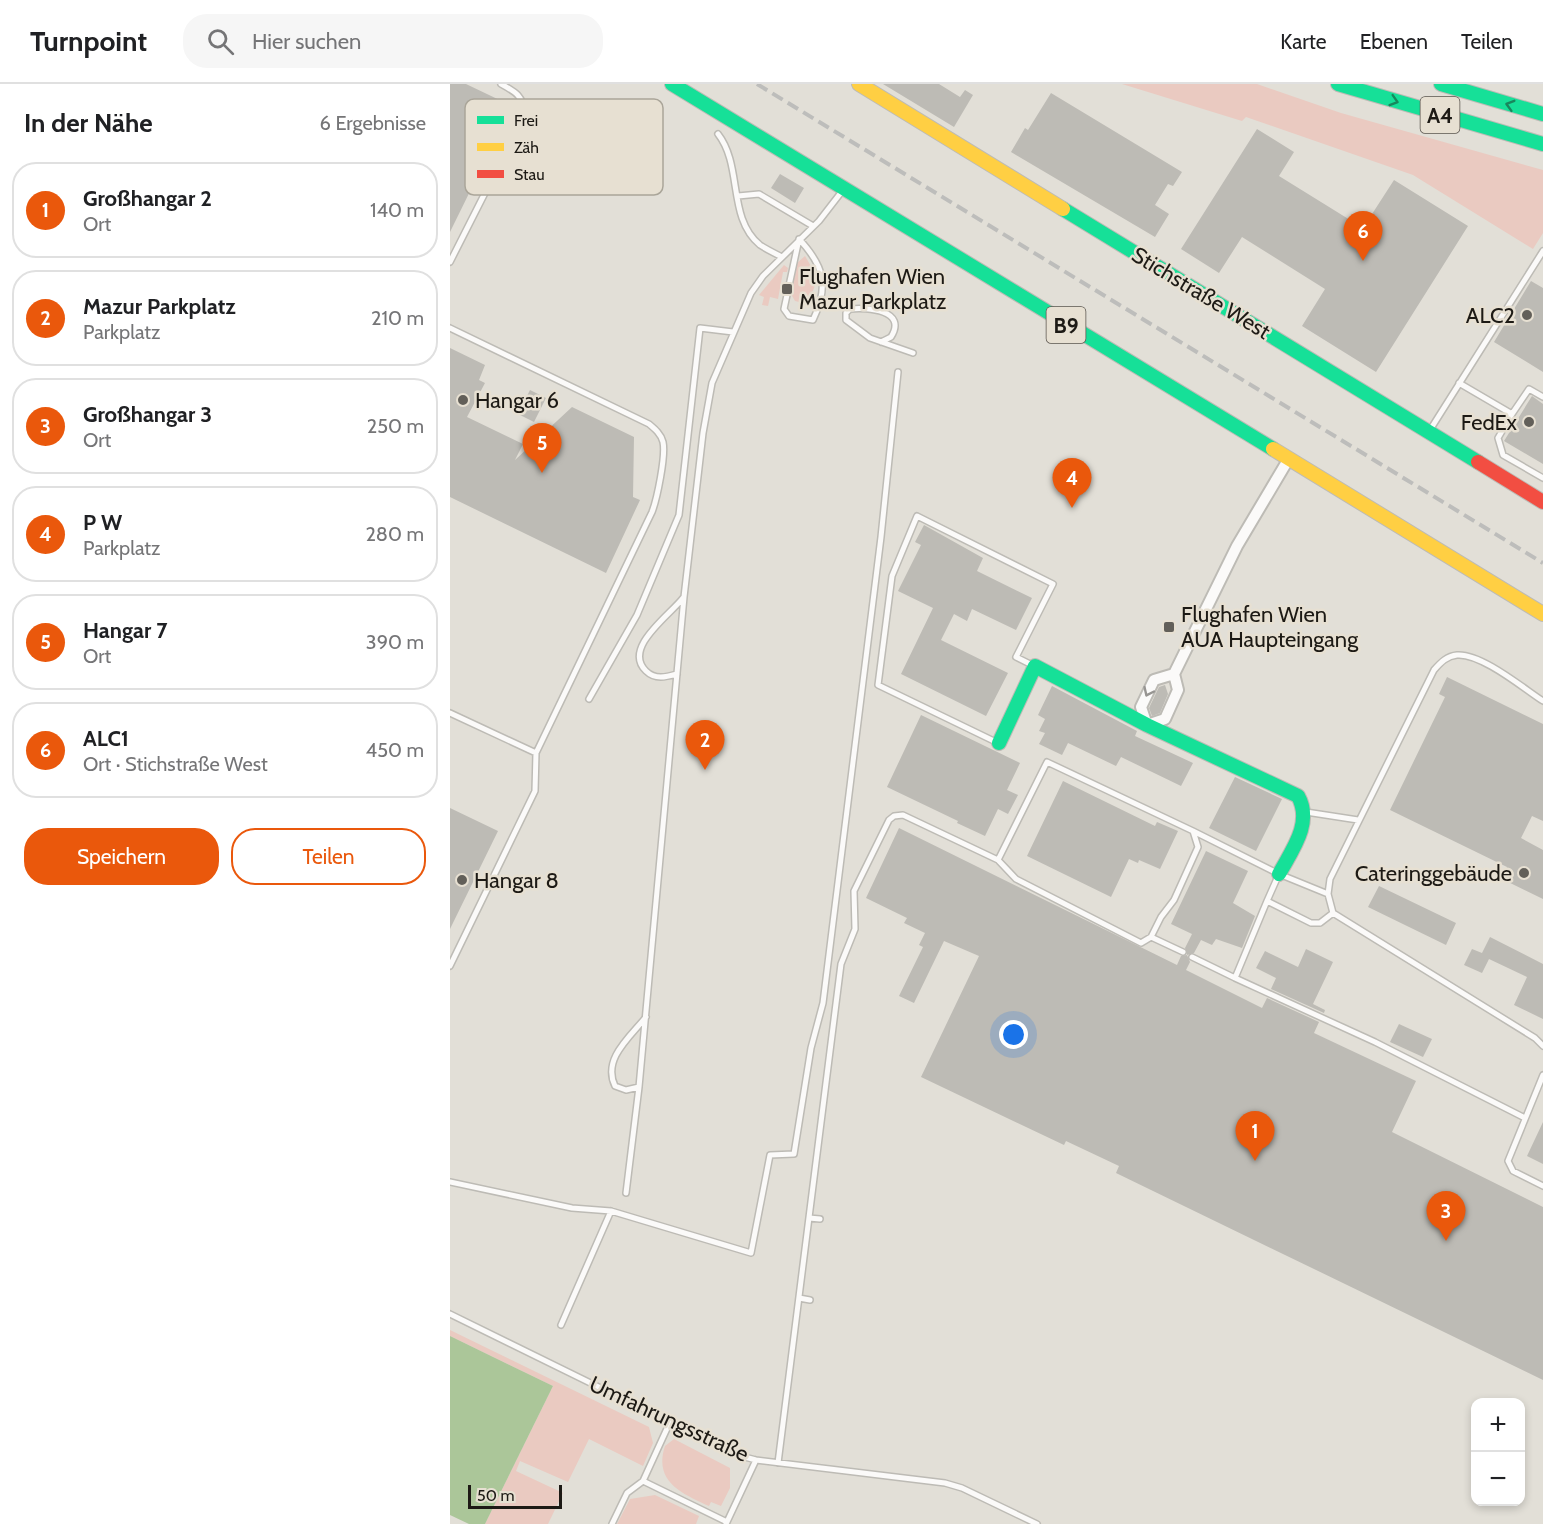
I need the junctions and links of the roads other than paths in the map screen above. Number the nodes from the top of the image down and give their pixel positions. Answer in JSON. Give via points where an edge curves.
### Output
{"nodes":[{"id":1,"x":501,"y":84,"type":"edge"},
{"id":2,"x":672,"y":84,"type":"edge"},
{"id":3,"x":859,"y":84,"type":"edge"},
{"id":4,"x":1338,"y":84,"type":"edge"},
{"id":5,"x":1440,"y":84,"type":"edge"},
{"id":6,"x":522,"y":99,"type":"edge"},
{"id":7,"x":1540,"y":112,"type":"edge"},
{"id":8,"x":718,"y":134,"type":"dead end"},
{"id":9,"x":1543,"y":144,"type":"edge"},
{"id":10,"x":844,"y":189,"type":"junction"},
{"id":11,"x":484,"y":195,"type":"edge"},
{"id":12,"x":738,"y":196,"type":"junction"},
{"id":13,"x":813,"y":226,"type":"junction"},
{"id":14,"x":799,"y":239,"type":"junction"},
{"id":15,"x":1543,"y":251,"type":"edge"},
{"id":16,"x":780,"y":256,"type":"junction"},
{"id":17,"x":450,"y":262,"type":"edge"},
{"id":18,"x":450,"y":328,"type":"edge"},
{"id":19,"x":733,"y":332,"type":"junction"},
{"id":20,"x":881,"y":342,"type":"junction"},
{"id":21,"x":913,"y":353,"type":"dead end"},
{"id":22,"x":898,"y":372,"type":"dead end"},
{"id":23,"x":1460,"y":383,"type":"junction"},
{"id":24,"x":1543,"y":397,"type":"edge"},
{"id":25,"x":1512,"y":414,"type":"junction"},
{"id":26,"x":1428,"y":432,"type":"junction"},
{"id":27,"x":1288,"y":460,"type":"junction"},
{"id":28,"x":1543,"y":478,"type":"edge"},
{"id":29,"x":1543,"y":502,"type":"edge"},
{"id":30,"x":684,"y":597,"type":"junction"},
{"id":31,"x":1543,"y":614,"type":"edge"},
{"id":32,"x":1035,"y":666,"type":"junction"},
{"id":33,"x":677,"y":674,"type":"junction"},
{"id":34,"x":1174,"y":674,"type":"junction"},
{"id":35,"x":589,"y":699,"type":"dead end"},
{"id":36,"x":1543,"y":701,"type":"edge"},
{"id":37,"x":450,"y":713,"type":"edge"},
{"id":38,"x":1147,"y":725,"type":"junction"},
{"id":39,"x":999,"y":743,"type":"joint"},
{"id":40,"x":536,"y":753,"type":"junction"},
{"id":41,"x":1306,"y":812,"type":"junction"},
{"id":42,"x":1358,"y":820,"type":"junction"},
{"id":43,"x":1193,"y":831,"type":"junction"},
{"id":44,"x":998,"y":860,"type":"junction"},
{"id":45,"x":1279,"y":874,"type":"junction"},
{"id":46,"x":1328,"y":894,"type":"junction"},
{"id":47,"x":1267,"y":901,"type":"junction"},
{"id":48,"x":1334,"y":913,"type":"junction"},
{"id":49,"x":1151,"y":937,"type":"junction"},
{"id":50,"x":1183,"y":952,"type":"dead end"},
{"id":51,"x":1192,"y":957,"type":"dead end"},
{"id":52,"x":450,"y":966,"type":"edge"},
{"id":53,"x":1235,"y":978,"type":"junction"},
{"id":54,"x":646,"y":1017,"type":"junction"},
{"id":55,"x":1543,"y":1046,"type":"edge"},
{"id":56,"x":1543,"y":1074,"type":"edge"},
{"id":57,"x":639,"y":1087,"type":"junction"},
{"id":58,"x":1523,"y":1117,"type":"junction"},
{"id":59,"x":450,"y":1182,"type":"edge"},
{"id":60,"x":1543,"y":1186,"type":"edge"},
{"id":61,"x":626,"y":1193,"type":"dead end"},
{"id":62,"x":611,"y":1211,"type":"junction"},
{"id":63,"x":809,"y":1218,"type":"junction"},
{"id":64,"x":820,"y":1219,"type":"dead end"},
{"id":65,"x":799,"y":1298,"type":"junction"},
{"id":66,"x":810,"y":1300,"type":"dead end"},
{"id":67,"x":450,"y":1314,"type":"edge"},
{"id":68,"x":561,"y":1325,"type":"dead end"},
{"id":69,"x":670,"y":1422,"type":"junction"},
{"id":70,"x":756,"y":1460,"type":"junction"},
{"id":71,"x":778,"y":1463,"type":"junction"},
{"id":72,"x":643,"y":1481,"type":"junction"},
{"id":73,"x":727,"y":1523,"type":"edge"},
{"id":74,"x":612,"y":1524,"type":"edge"},
{"id":75,"x":1037,"y":1524,"type":"edge"}],
"edges":[{"from":1,"to":6,"type":"lane"},
{"from":2,"to":10,"type":"main road","number":"B9"},
{"from":3,"to":26,"type":"main road","name":"Stichstraße West"},
{"from":4,"to":9,"type":"main road","number":"A4","one_way":true},
{"from":7,"to":5,"type":"main road","number":"A4","one_way":true},
{"from":8,"to":12,"type":"lane","via":[[726,145]]},
{"from":10,"to":13,"type":"lane"},
{"from":10,"to":27,"type":"main road","number":"B9"},
{"from":11,"to":17,"type":"lane"},
{"from":12,"to":13,"type":"lane","via":[[759,194]]},
{"from":12,"to":16,"type":"lane","via":[[748,231],[760,245]]},
{"from":13,"to":14,"type":"lane"},
{"from":14,"to":14,"type":"lane","via":[[784,309],[789,316],[813,320],[825,277],[816,258]]},
{"from":14,"to":16,"type":"lane"},
{"from":15,"to":23,"type":"lane"},
{"from":16,"to":19,"type":"lane","via":[[751,293]]},
{"from":18,"to":40,"type":"lane","via":[[649,424],[663,444],[652,512]]},
{"from":19,"to":30,"type":"lane","via":[[712,383]]},
{"from":19,"to":35,"type":"lane","via":[[700,328],[678,515],[637,615]]},
{"from":20,"to":20,"type":"lane","via":[[891,337],[895,325],[884,311],[867,308],[846,313],[846,320]]},
{"from":20,"to":21,"type":"lane"},
{"from":22,"to":62,"type":"lane","via":[[824,992],[794,1154],[770,1155],[751,1253]]},
{"from":23,"to":25,"type":"lane"},
{"from":23,"to":26,"type":"lane"},
{"from":24,"to":25,"type":"lane","via":[[1529,389]]},
{"from":25,"to":28,"type":"lane","via":[[1498,438],[1503,454]]},
{"from":26,"to":29,"type":"main road","name":"Stichstraße West"},
{"from":27,"to":31,"type":"main road","number":"B9"},
{"from":27,"to":34,"type":"street","via":[[1237,546]]},
{"from":30,"to":33,"type":"lane"},
{"from":30,"to":33,"type":"lane","via":[[644,638],[640,651],[640,665],[648,674],[660,678]]},
{"from":32,"to":38,"type":"main road"},
{"from":32,"to":39,"type":"main road"},
{"from":32,"to":39,"type":"lane","via":[[1016,657],[1053,584],[917,516],[892,576],[878,685]]},
{"from":33,"to":54,"type":"lane"},
{"from":34,"to":38,"type":"street","via":[[1178,690],[1165,719]]},
{"from":34,"to":38,"type":"street","one_way":true,"via":[[1154,680],[1141,707]]},
{"from":36,"to":42,"type":"lane","via":[[1476,657],[1445,658],[1434,670]]},
{"from":37,"to":40,"type":"lane"},
{"from":38,"to":41,"type":"main road","via":[[1298,796]]},
{"from":40,"to":52,"type":"lane","via":[[535,791]]},
{"from":41,"to":42,"type":"lane"},
{"from":41,"to":45,"type":"main road"},
{"from":42,"to":46,"type":"lane","via":[[1330,879]]},
{"from":43,"to":44,"type":"lane","via":[[1047,762]]},
{"from":43,"to":45,"type":"lane"},
{"from":43,"to":49,"type":"lane","via":[[1198,847],[1174,900]]},
{"from":44,"to":49,"type":"lane","via":[[1016,879],[1141,943]]},
{"from":44,"to":63,"type":"lane","via":[[903,815],[889,820],[854,891],[855,929],[837,987]]},
{"from":45,"to":46,"type":"lane"},
{"from":45,"to":47,"type":"lane"},
{"from":46,"to":48,"type":"lane"},
{"from":47,"to":48,"type":"lane","via":[[1311,923],[1320,923]]},
{"from":47,"to":53,"type":"lane"},
{"from":48,"to":55,"type":"lane"},
{"from":49,"to":50,"type":"lane"},
{"from":51,"to":53,"type":"lane"},
{"from":53,"to":58,"type":"lane","via":[[1375,1042]]},
{"from":54,"to":57,"type":"lane"},
{"from":54,"to":57,"type":"lane","via":[[619,1050],[611,1071],[615,1086],[626,1090]]},
{"from":56,"to":58,"type":"lane"},
{"from":57,"to":61,"type":"lane"},
{"from":58,"to":60,"type":"lane","via":[[1508,1161],[1513,1171]]},
{"from":59,"to":62,"type":"lane","via":[[572,1208]]},
{"from":62,"to":68,"type":"lane"},
{"from":63,"to":64,"type":"lane"},
{"from":63,"to":65,"type":"lane"},
{"from":65,"to":66,"type":"lane"},
{"from":65,"to":71,"type":"lane"},
{"from":67,"to":69,"type":"lane","name":"Umfahrungsstraße"},
{"from":69,"to":70,"type":"lane","name":"Umfahrungsstraße","via":[[737,1455]]},
{"from":69,"to":72,"type":"lane"},
{"from":70,"to":71,"type":"lane","name":"Umfahrungsstraße"},
{"from":70,"to":73,"type":"lane"},
{"from":71,"to":75,"type":"lane","name":"Umfahrungsstraße","via":[[962,1488]]},
{"from":72,"to":73,"type":"lane"},
{"from":72,"to":74,"type":"lane","via":[[627,1493]]}]}
